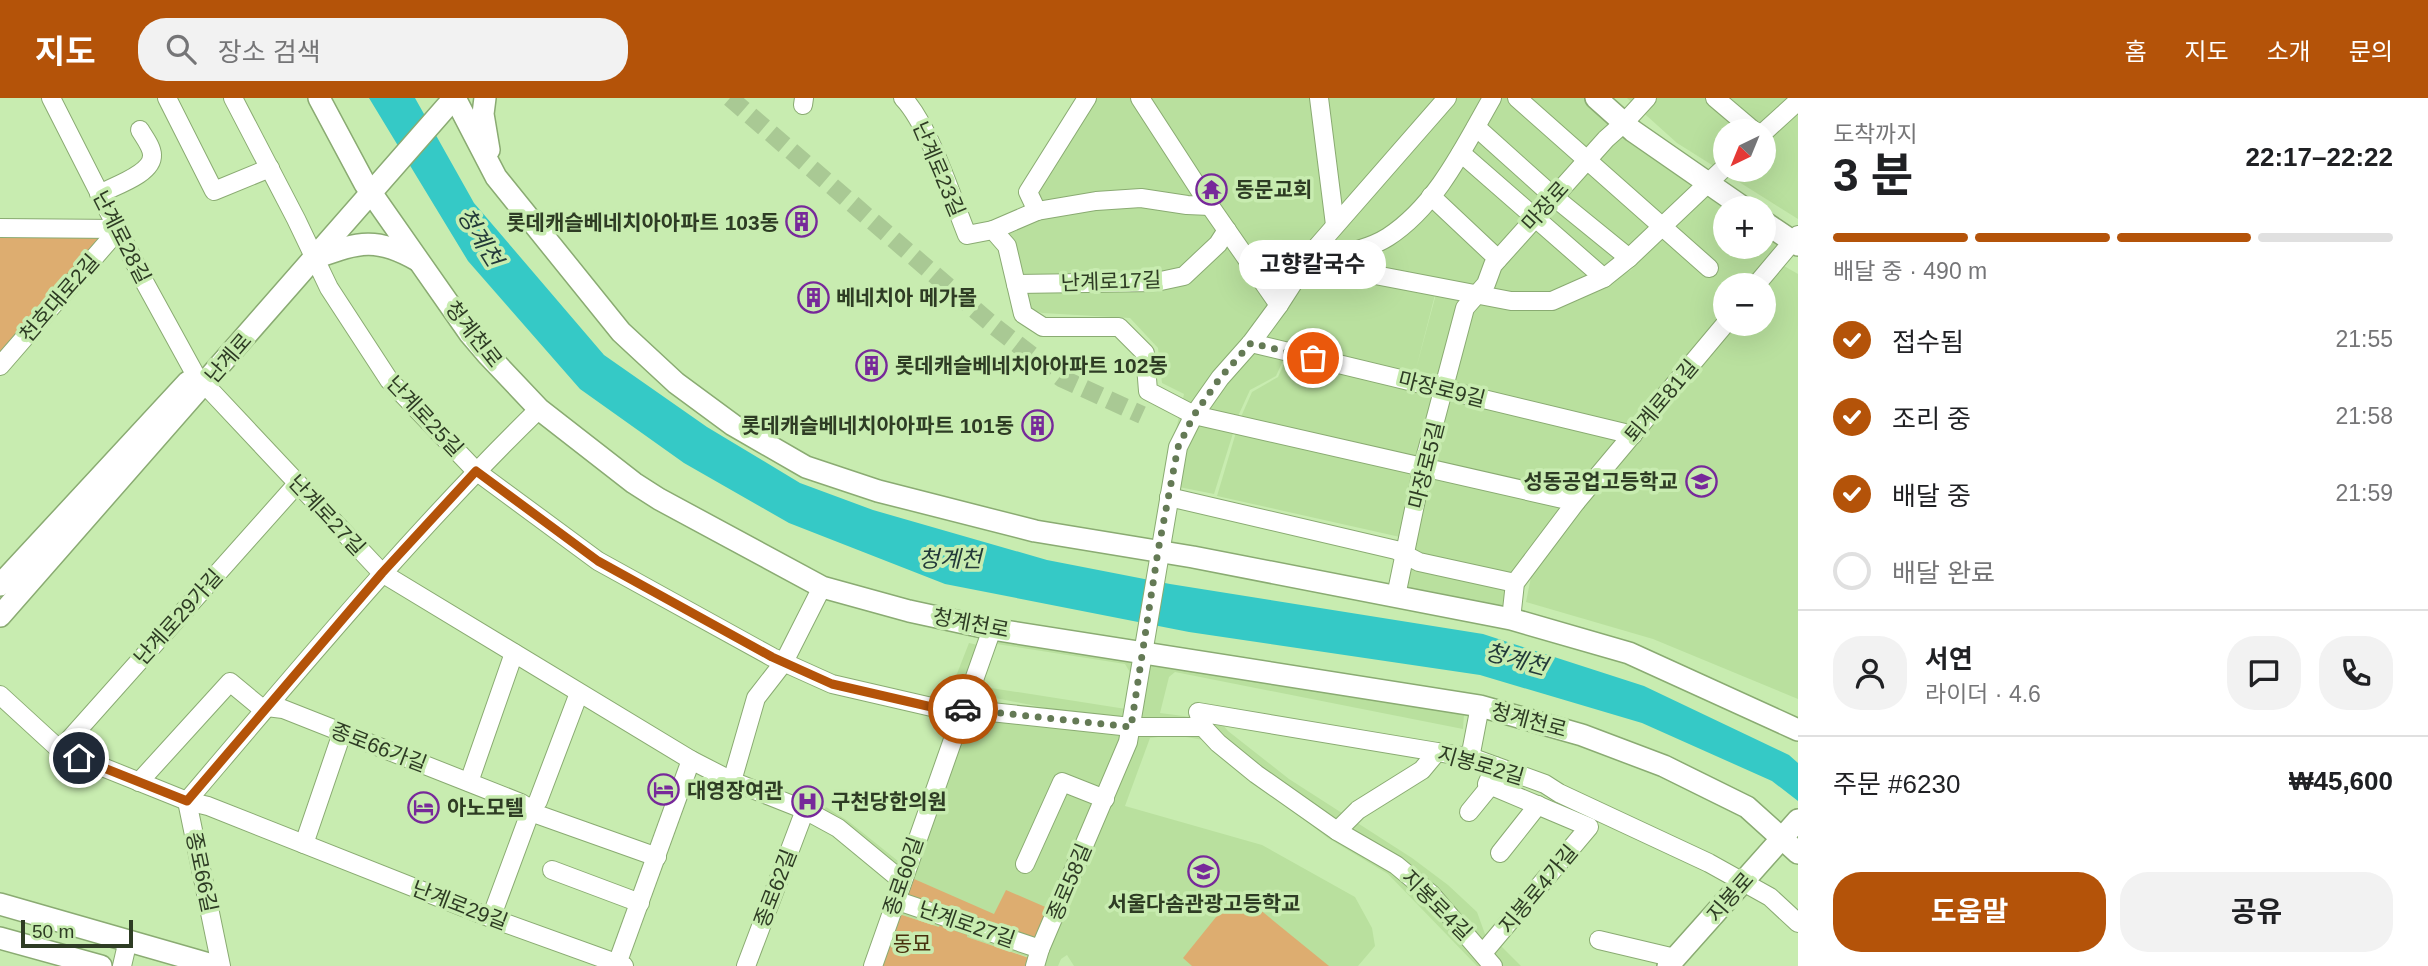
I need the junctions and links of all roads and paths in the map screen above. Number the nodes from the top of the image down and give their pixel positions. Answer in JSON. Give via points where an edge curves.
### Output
{"nodes":[{"id":1,"x":51,"y":98,"type":"edge"},
{"id":2,"x":167,"y":98,"type":"edge"},
{"id":3,"x":233,"y":98,"type":"edge"},
{"id":4,"x":319,"y":98,"type":"edge"},
{"id":5,"x":485,"y":98,"type":"edge"},
{"id":6,"x":903,"y":98,"type":"edge"},
{"id":7,"x":1087,"y":98,"type":"edge"},
{"id":8,"x":1140,"y":98,"type":"edge"},
{"id":9,"x":1319,"y":98,"type":"edge"},
{"id":10,"x":1447,"y":98,"type":"edge"},
{"id":11,"x":1492,"y":98,"type":"edge"},
{"id":12,"x":1517,"y":98,"type":"edge"},
{"id":13,"x":1596,"y":98,"type":"edge"},
{"id":14,"x":1647,"y":98,"type":"edge"},
{"id":15,"x":1715,"y":98,"type":"edge"},
{"id":16,"x":449,"y":100,"type":"edge"},
{"id":17,"x":1796,"y":101,"type":"edge"},
{"id":18,"x":1740,"y":119,"type":"edge"},
{"id":19,"x":1776,"y":120,"type":"edge"},
{"id":20,"x":1624,"y":123,"type":"junction"},
{"id":21,"x":1476,"y":127,"type":"junction"},
{"id":22,"x":140,"y":130,"type":"dead end"},
{"id":23,"x":1461,"y":153,"type":"junction"},
{"id":24,"x":1586,"y":160,"type":"junction"},
{"id":25,"x":270,"y":168,"type":"junction"},
{"id":26,"x":492,"y":170,"type":"junction"},
{"id":27,"x":1713,"y":177,"type":"edge"},
{"id":28,"x":1706,"y":183,"type":"junction"},
{"id":29,"x":373,"y":185,"type":"junction"},
{"id":30,"x":100,"y":194,"type":"junction"},
{"id":31,"x":1431,"y":196,"type":"junction"},
{"id":32,"x":1726,"y":196,"type":"edge"},
{"id":33,"x":1554,"y":197,"type":"junction"},
{"id":34,"x":1210,"y":205,"type":"junction"},
{"id":35,"x":1037,"y":211,"type":"junction"},
{"id":36,"x":1535,"y":218,"type":"junction"},
{"id":37,"x":1335,"y":225,"type":"junction"},
{"id":38,"x":1661,"y":227,"type":"junction"},
{"id":39,"x":0,"y":228,"type":"edge"},
{"id":40,"x":118,"y":229,"type":"junction"},
{"id":41,"x":1776,"y":229,"type":"edge"},
{"id":42,"x":993,"y":230,"type":"junction"},
{"id":43,"x":1227,"y":230,"type":"junction"},
{"id":44,"x":1796,"y":240,"type":"edge"},
{"id":45,"x":313,"y":252,"type":"junction"},
{"id":46,"x":1629,"y":258,"type":"junction"},
{"id":47,"x":1498,"y":259,"type":"junction"},
{"id":48,"x":420,"y":262,"type":"junction"},
{"id":49,"x":1307,"y":262,"type":"junction"},
{"id":50,"x":1709,"y":268,"type":"dead end"},
{"id":51,"x":1767,"y":273,"type":"edge"},
{"id":52,"x":1604,"y":278,"type":"junction"},
{"id":53,"x":1016,"y":284,"type":"junction"},
{"id":54,"x":1475,"y":295,"type":"junction"},
{"id":55,"x":1279,"y":305,"type":"junction"},
{"id":56,"x":1715,"y":336,"type":"edge"},
{"id":57,"x":1251,"y":343,"type":"junction"},
{"id":58,"x":0,"y":366,"type":"edge"},
{"id":59,"x":200,"y":380,"type":"junction"},
{"id":60,"x":1445,"y":390,"type":"junction"},
{"id":61,"x":539,"y":409,"type":"junction"},
{"id":62,"x":1194,"y":415,"type":"junction"},
{"id":63,"x":1633,"y":435,"type":"junction"},
{"id":64,"x":1423,"y":466,"type":"junction"},
{"id":65,"x":476,"y":471,"type":"junction"},
{"id":66,"x":297,"y":484,"type":"junction"},
{"id":67,"x":1168,"y":497,"type":"junction"},
{"id":68,"x":1576,"y":502,"type":"junction"},
{"id":69,"x":1405,"y":554,"type":"junction"},
{"id":70,"x":1158,"y":557,"type":"junction"},
{"id":71,"x":382,"y":573,"type":"junction"},
{"id":72,"x":1515,"y":583,"type":"junction"},
{"id":73,"x":0,"y":585,"type":"edge"},
{"id":74,"x":822,"y":587,"type":"junction"},
{"id":75,"x":1395,"y":596,"type":"junction"},
{"id":76,"x":0,"y":616,"type":"edge"},
{"id":77,"x":1511,"y":619,"type":"junction"},
{"id":78,"x":992,"y":629,"type":"junction"},
{"id":79,"x":1145,"y":646,"type":"junction"},
{"id":80,"x":514,"y":653,"type":"junction"},
{"id":81,"x":784,"y":662,"type":"junction"},
{"id":82,"x":579,"y":693,"type":"junction"},
{"id":83,"x":0,"y":695,"type":"edge"},
{"id":84,"x":1480,"y":706,"type":"junction"},
{"id":85,"x":268,"y":707,"type":"junction"},
{"id":86,"x":963,"y":709,"type":"junction"},
{"id":87,"x":1201,"y":719,"type":"junction"},
{"id":88,"x":1131,"y":727,"type":"junction"},
{"id":89,"x":1798,"y":730,"type":"edge"},
{"id":90,"x":342,"y":733,"type":"junction"},
{"id":91,"x":60,"y":750,"type":"junction"},
{"id":92,"x":1437,"y":752,"type":"junction"},
{"id":93,"x":1470,"y":758,"type":"junction"},
{"id":94,"x":691,"y":760,"type":"junction"},
{"id":95,"x":1494,"y":766,"type":"junction"},
{"id":96,"x":732,"y":780,"type":"junction"},
{"id":97,"x":139,"y":782,"type":"junction"},
{"id":98,"x":469,"y":782,"type":"junction"},
{"id":99,"x":1491,"y":785,"type":"junction"},
{"id":100,"x":1105,"y":799,"type":"junction"},
{"id":101,"x":187,"y":801,"type":"junction"},
{"id":102,"x":1538,"y":805,"type":"junction"},
{"id":103,"x":531,"y":810,"type":"junction"},
{"id":104,"x":805,"y":810,"type":"junction"},
{"id":105,"x":1469,"y":812,"type":"dead end"},
{"id":106,"x":1790,"y":829,"type":"edge"},
{"id":107,"x":1337,"y":831,"type":"junction"},
{"id":108,"x":304,"y":844,"type":"junction"},
{"id":109,"x":1500,"y":853,"type":"dead end"},
{"id":110,"x":1798,"y":853,"type":"edge"},
{"id":111,"x":657,"y":857,"type":"junction"},
{"id":112,"x":1025,"y":864,"type":"dead end"},
{"id":113,"x":552,"y":870,"type":"dead end"},
{"id":114,"x":901,"y":880,"type":"junction"},
{"id":115,"x":1743,"y":882,"type":"junction"},
{"id":116,"x":895,"y":900,"type":"junction"},
{"id":117,"x":640,"y":903,"type":"junction"},
{"id":118,"x":0,"y":904,"type":"edge"},
{"id":119,"x":491,"y":918,"type":"junction"},
{"id":120,"x":1798,"y":923,"type":"edge"},
{"id":121,"x":0,"y":938,"type":"edge"},
{"id":122,"x":128,"y":940,"type":"junction"},
{"id":123,"x":1599,"y":940,"type":"dead end"},
{"id":124,"x":1037,"y":958,"type":"edge"},
{"id":125,"x":1488,"y":960,"type":"edge"},
{"id":126,"x":1672,"y":962,"type":"edge"},
{"id":127,"x":621,"y":965,"type":"edge"},
{"id":128,"x":102,"y":966,"type":"edge"},
{"id":129,"x":122,"y":966,"type":"edge"},
{"id":130,"x":218,"y":966,"type":"edge"},
{"id":131,"x":746,"y":966,"type":"edge"},
{"id":132,"x":873,"y":966,"type":"edge"}],
"edges":[{"from":1,"to":30,"type":"street","name":"난계로28길"},
{"from":2,"to":25,"type":"street","via":[[214,191]]},
{"from":3,"to":25,"type":"street","name":"난계로25길"},
{"from":4,"to":29,"type":"main road","name":"청계천로"},
{"from":5,"to":26,"type":"main road","via":[[482,114]]},
{"from":6,"to":42,"type":"street","name":"난계로23길","via":[[929,143],[967,235]]},
{"from":7,"to":35,"type":"street","via":[[1028,192]]},
{"from":8,"to":34,"type":"street"},
{"from":9,"to":37,"type":"street"},
{"from":10,"to":37,"type":"street"},
{"from":11,"to":21,"type":"street"},
{"from":12,"to":24,"type":"street"},
{"from":13,"to":20,"type":"main road"},
{"from":14,"to":20,"type":"street","name":"마장로"},
{"from":15,"to":18,"type":"street"},
{"from":16,"to":26,"type":"main road"},
{"from":16,"to":29,"type":"main road","name":"난계로"},
{"from":17,"to":19,"type":"street"},
{"from":20,"to":24,"type":"street","name":"마장로"},
{"from":20,"to":28,"type":"main road"},
{"from":21,"to":23,"type":"street"},
{"from":21,"to":33,"type":"street"},
{"from":22,"to":30,"type":"street","via":[[153,153],[151,165]]},
{"from":23,"to":31,"type":"street"},
{"from":23,"to":36,"type":"street"},
{"from":24,"to":33,"type":"street","name":"마장로"},
{"from":24,"to":38,"type":"street"},
{"from":25,"to":45,"type":"street","name":"난계로25길"},
{"from":26,"to":70,"type":"main road","via":[[621,332],[676,383],[733,425],[806,467],[878,491]]},
{"from":27,"to":28,"type":"street"},
{"from":28,"to":32,"type":"main road"},
{"from":28,"to":38,"type":"street"},
{"from":29,"to":45,"type":"main road","name":"난계로"},
{"from":29,"to":48,"type":"main road","name":"청계천로"},
{"from":30,"to":40,"type":"street","name":"난계로28길"},
{"from":31,"to":47,"type":"street"},
{"from":31,"to":49,"type":"street","via":[[1388,237]]},
{"from":33,"to":36,"type":"street","name":"마장로"},
{"from":33,"to":46,"type":"street"},
{"from":34,"to":35,"type":"street","via":[[1141,198]]},
{"from":34,"to":43,"type":"street"},
{"from":35,"to":42,"type":"street"},
{"from":36,"to":47,"type":"street","name":"마장로"},
{"from":36,"to":52,"type":"street"},
{"from":37,"to":49,"type":"street"},
{"from":38,"to":46,"type":"street"},
{"from":38,"to":50,"type":"street"},
{"from":39,"to":40,"type":"street"},
{"from":40,"to":58,"type":"street","name":"천호대로2길"},
{"from":40,"to":59,"type":"street","name":"난계로28길"},
{"from":41,"to":44,"type":"main road"},
{"from":42,"to":53,"type":"street","name":"난계로23길","via":[[1007,246]]},
{"from":43,"to":53,"type":"street","name":"난계로17길","via":[[1184,276],[1156,282]]},
{"from":43,"to":55,"type":"street"},
{"from":44,"to":51,"type":"street"},
{"from":45,"to":48,"type":"main road","via":[[376,244]]},
{"from":45,"to":59,"type":"main road","name":"난계로"},
{"from":45,"to":65,"type":"street","name":"난계로25길","via":[[329,288],[389,380]]},
{"from":46,"to":52,"type":"street"},
{"from":47,"to":54,"type":"street","name":"마장로"},
{"from":48,"to":61,"type":"main road","name":"청계천로","via":[[478,344]]},
{"from":49,"to":54,"type":"street"},
{"from":49,"to":55,"type":"street"},
{"from":52,"to":54,"type":"street","via":[[1552,301]]},
{"from":53,"to":62,"type":"street","name":"난계로23길","via":[[1023,314],[1043,327],[1119,327],[1145,353],[1148,391]]},
{"from":54,"to":60,"type":"street","name":"마장로5길","via":[[1465,308]]},
{"from":55,"to":57,"type":"street"},
{"from":56,"to":63,"type":"street","name":"퇴계로81길"},
{"from":57,"to":60,"type":"street","name":"마장로9길"},
{"from":57,"to":62,"type":"street"},
{"from":59,"to":66,"type":"street","name":"난계로27길"},
{"from":59,"to":73,"type":"main road","name":"난계로"},
{"from":59,"to":76,"type":"main road","name":"난계로"},
{"from":60,"to":63,"type":"street","name":"마장로9길"},
{"from":60,"to":64,"type":"street","name":"마장로5길"},
{"from":61,"to":65,"type":"street"},
{"from":61,"to":74,"type":"main road","name":"청계천로","via":[[649,494]]},
{"from":62,"to":64,"type":"street"},
{"from":62,"to":67,"type":"street","via":[[1178,447]]},
{"from":63,"to":68,"type":"street","name":"퇴계로81길"},
{"from":64,"to":68,"type":"street"},
{"from":64,"to":69,"type":"street","name":"마장로5길"},
{"from":65,"to":71,"type":"street"},
{"from":65,"to":81,"type":"street","name":"난계로25길","via":[[598,561]]},
{"from":66,"to":71,"type":"street","name":"난계로27길"},
{"from":66,"to":91,"type":"street","name":"난계로29가길"},
{"from":67,"to":69,"type":"street"},
{"from":67,"to":70,"type":"street"},
{"from":68,"to":72,"type":"street","name":"퇴계로81길"},
{"from":69,"to":72,"type":"street","via":[[1419,562]]},
{"from":69,"to":75,"type":"street","name":"마장로5길"},
{"from":70,"to":75,"type":"main road"},
{"from":70,"to":79,"type":"street","name":"종로58길"},
{"from":71,"to":80,"type":"street","name":"난계로27길"},
{"from":71,"to":85,"type":"street"},
{"from":72,"to":77,"type":"street"},
{"from":74,"to":78,"type":"main road","name":"청계천로"},
{"from":74,"to":81,"type":"street"},
{"from":75,"to":77,"type":"main road"},
{"from":77,"to":89,"type":"main road","via":[[1629,653]]},
{"from":78,"to":79,"type":"main road","name":"청계천로"},
{"from":78,"to":86,"type":"street","name":"종로60길"},
{"from":79,"to":84,"type":"main road","name":"청계천로"},
{"from":79,"to":88,"type":"street","name":"종로58길"},
{"from":80,"to":82,"type":"street","name":"난계로27길"},
{"from":80,"to":98,"type":"street"},
{"from":81,"to":86,"type":"street","name":"난계로25길","via":[[832,684],[949,711]]},
{"from":81,"to":96,"type":"street","via":[[756,698]]},
{"from":82,"to":94,"type":"street","name":"난계로27길"},
{"from":82,"to":103,"type":"street"},
{"from":83,"to":91,"type":"street","name":"난계로29길"},
{"from":84,"to":93,"type":"street"},
{"from":84,"to":106,"type":"main road","name":"청계천로","via":[[1582,735],[1664,765]]},
{"from":85,"to":90,"type":"street","name":"종로66가길"},
{"from":85,"to":97,"type":"street","name":"종로66가길","via":[[259,706],[230,682]]},
{"from":85,"to":101,"type":"street"},
{"from":86,"to":88,"type":"street","name":"난계로25길"},
{"from":86,"to":114,"type":"street","name":"종로60길"},
{"from":87,"to":88,"type":"street"},
{"from":87,"to":92,"type":"street","name":"지봉로2길"},
{"from":87,"to":107,"type":"street","name":"지봉로4길","via":[[1218,743]]},
{"from":88,"to":100,"type":"street","name":"종로58길"},
{"from":90,"to":98,"type":"street","name":"종로66가길"},
{"from":90,"to":108,"type":"street"},
{"from":91,"to":97,"type":"street","name":"난계로29길"},
{"from":92,"to":93,"type":"street","name":"지봉로2길"},
{"from":92,"to":107,"type":"street","via":[[1422,770],[1358,810]]},
{"from":93,"to":95,"type":"street","name":"지봉로2길"},
{"from":94,"to":96,"type":"street","name":"난계로27길"},
{"from":94,"to":111,"type":"street","name":"난계로29길"},
{"from":95,"to":99,"type":"street","via":[[1487,784]]},
{"from":95,"to":115,"type":"street","name":"지봉로2길","via":[[1545,784]]},
{"from":96,"to":104,"type":"street","name":"난계로27길"},
{"from":97,"to":101,"type":"street","name":"난계로29길"},
{"from":98,"to":103,"type":"street","name":"종로66가길"},
{"from":99,"to":102,"type":"street","name":"지봉로4가길"},
{"from":99,"to":105,"type":"street"},
{"from":100,"to":112,"type":"street","via":[[1062,782]]},
{"from":100,"to":124,"type":"street","name":"종로58길"},
{"from":101,"to":108,"type":"street","name":"난계로29길"},
{"from":101,"to":130,"type":"street","name":"종로66길"},
{"from":102,"to":109,"type":"street"},
{"from":102,"to":125,"type":"street","name":"지봉로4가길","via":[[1590,827]]},
{"from":103,"to":111,"type":"street","name":"종로66가길"},
{"from":103,"to":119,"type":"street"},
{"from":104,"to":114,"type":"street","name":"난계로27길","via":[[838,828]]},
{"from":104,"to":131,"type":"street","name":"종로62길"},
{"from":106,"to":110,"type":"main road","name":"청계천로"},
{"from":106,"to":115,"type":"main road","name":"지봉로"},
{"from":107,"to":125,"type":"street","name":"지봉로4길","via":[[1396,865],[1431,894]]},
{"from":108,"to":119,"type":"street","name":"난계로29길"},
{"from":111,"to":117,"type":"street","name":"난계로29길"},
{"from":113,"to":117,"type":"street"},
{"from":114,"to":116,"type":"street","name":"종로60길"},
{"from":115,"to":120,"type":"street","name":"지봉로2길"},
{"from":115,"to":126,"type":"main road","name":"지봉로"},
{"from":116,"to":124,"type":"street","name":"난계로27길"},
{"from":116,"to":132,"type":"street","name":"종로60길"},
{"from":117,"to":127,"type":"street","name":"난계로29길"},
{"from":118,"to":122,"type":"main road"},
{"from":119,"to":127,"type":"street","name":"난계로29길"},
{"from":121,"to":128,"type":"main road"},
{"from":122,"to":129,"type":"street"},
{"from":122,"to":130,"type":"main road"},
{"from":123,"to":126,"type":"street"}]}
